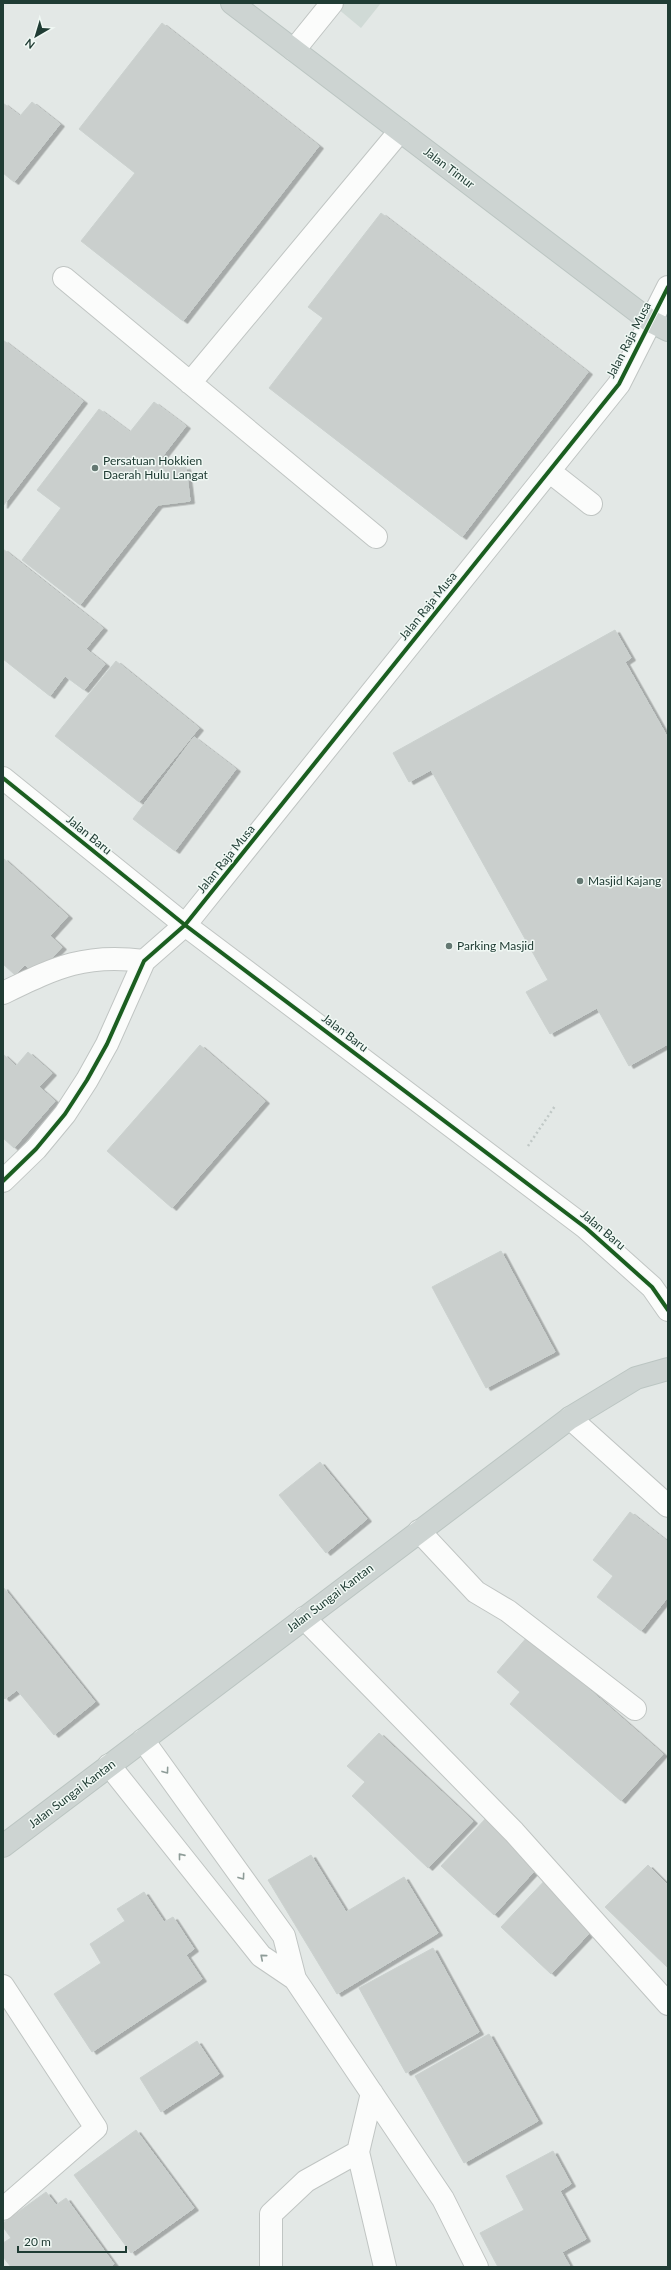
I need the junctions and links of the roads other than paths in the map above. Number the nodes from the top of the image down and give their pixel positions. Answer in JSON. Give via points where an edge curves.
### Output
{"nodes":[{"id":1,"x":233,"y":3,"type":"edge"},
{"id":2,"x":258,"y":3,"type":"edge"},
{"id":3,"x":332,"y":3,"type":"edge"},
{"id":4,"x":294,"y":50,"type":"junction"},
{"id":5,"x":400,"y":131,"type":"junction"},
{"id":6,"x":64,"y":278,"type":"dead end"},
{"id":7,"x":668,"y":287,"type":"edge"},
{"id":8,"x":659,"y":326,"type":"edge"},
{"id":9,"x":190,"y":383,"type":"junction"},
{"id":10,"x":549,"y":471,"type":"junction"},
{"id":11,"x":591,"y":504,"type":"dead end"},
{"id":12,"x":376,"y":537,"type":"dead end"},
{"id":13,"x":3,"y":778,"type":"edge"},
{"id":14,"x":185,"y":925,"type":"junction"},
{"id":15,"x":144,"y":961,"type":"junction"},
{"id":16,"x":3,"y":994,"type":"edge"},
{"id":17,"x":3,"y":1181,"type":"edge"},
{"id":18,"x":668,"y":1310,"type":"edge"},
{"id":19,"x":668,"y":1369,"type":"edge"},
{"id":20,"x":570,"y":1418,"type":"junction"},
{"id":21,"x":668,"y":1506,"type":"edge"},
{"id":22,"x":419,"y":1531,"type":"junction"},
{"id":23,"x":304,"y":1618,"type":"junction"},
{"id":24,"x":635,"y":1709,"type":"dead end"},
{"id":25,"x":143,"y":1740,"type":"junction"},
{"id":26,"x":109,"y":1765,"type":"junction"},
{"id":27,"x":3,"y":1846,"type":"edge"},
{"id":28,"x":296,"y":1979,"type":"junction"},
{"id":29,"x":3,"y":1986,"type":"edge"},
{"id":30,"x":668,"y":2004,"type":"edge"},
{"id":31,"x":372,"y":2093,"type":"junction"},
{"id":32,"x":358,"y":2152,"type":"junction"},
{"id":33,"x":3,"y":2209,"type":"edge"},
{"id":34,"x":271,"y":2267,"type":"edge"},
{"id":35,"x":385,"y":2267,"type":"edge"},
{"id":36,"x":477,"y":2267,"type":"edge"}],
"edges":[{"from":1,"to":2,"type":"main road"},
{"from":1,"to":4,"type":"main road","name":"Jalan Timur"},
{"from":3,"to":4,"type":"street"},
{"from":4,"to":5,"type":"main road","name":"Jalan Timur"},
{"from":5,"to":8,"type":"main road","name":"Jalan Timur"},
{"from":5,"to":9,"type":"street"},
{"from":6,"to":9,"type":"street"},
{"from":7,"to":8,"type":"street","name":"Jalan Raja Musa"},
{"from":8,"to":10,"type":"street","name":"Jalan Raja Musa","via":[[619,384]]},
{"from":9,"to":12,"type":"street"},
{"from":10,"to":11,"type":"street"},
{"from":10,"to":14,"type":"street","name":"Jalan Raja Musa"},
{"from":13,"to":14,"type":"street","name":"Jalan Baru"},
{"from":14,"to":15,"type":"street","name":"Jalan Raja Musa"},
{"from":14,"to":18,"type":"street","name":"Jalan Baru","via":[[586,1228],[652,1288]]},
{"from":15,"to":16,"type":"street","via":[[112,958],[76,962],[54,969]]},
{"from":15,"to":17,"type":"street","via":[[88,1080],[65,1114],[36,1149]]},
{"from":19,"to":20,"type":"main road","name":"Jalan Sungai Kantan","via":[[636,1378]]},
{"from":20,"to":21,"type":"street"},
{"from":20,"to":22,"type":"main road","name":"Jalan Sungai Kantan"},
{"from":22,"to":23,"type":"main road","name":"Jalan Sungai Kantan"},
{"from":22,"to":24,"type":"street","via":[[476,1592],[508,1611]]},
{"from":23,"to":25,"type":"main road","name":"Jalan Sungai Kantan"},
{"from":23,"to":30,"type":"street","via":[[514,1832]]},
{"from":25,"to":26,"type":"main road","name":"Jalan Sungai Kantan"},
{"from":25,"to":28,"type":"street","one_way":true,"via":[[284,1936]]},
{"from":26,"to":27,"type":"main road","name":"Jalan Sungai Kantan"},
{"from":28,"to":26,"type":"street","one_way":true,"via":[[261,1956]]},
{"from":28,"to":31,"type":"street"},
{"from":29,"to":33,"type":"street","via":[[96,2128]]},
{"from":31,"to":32,"type":"street"},
{"from":31,"to":36,"type":"street","via":[[443,2199]]},
{"from":32,"to":34,"type":"street","via":[[306,2181],[271,2214]]},
{"from":32,"to":35,"type":"street"}]}
